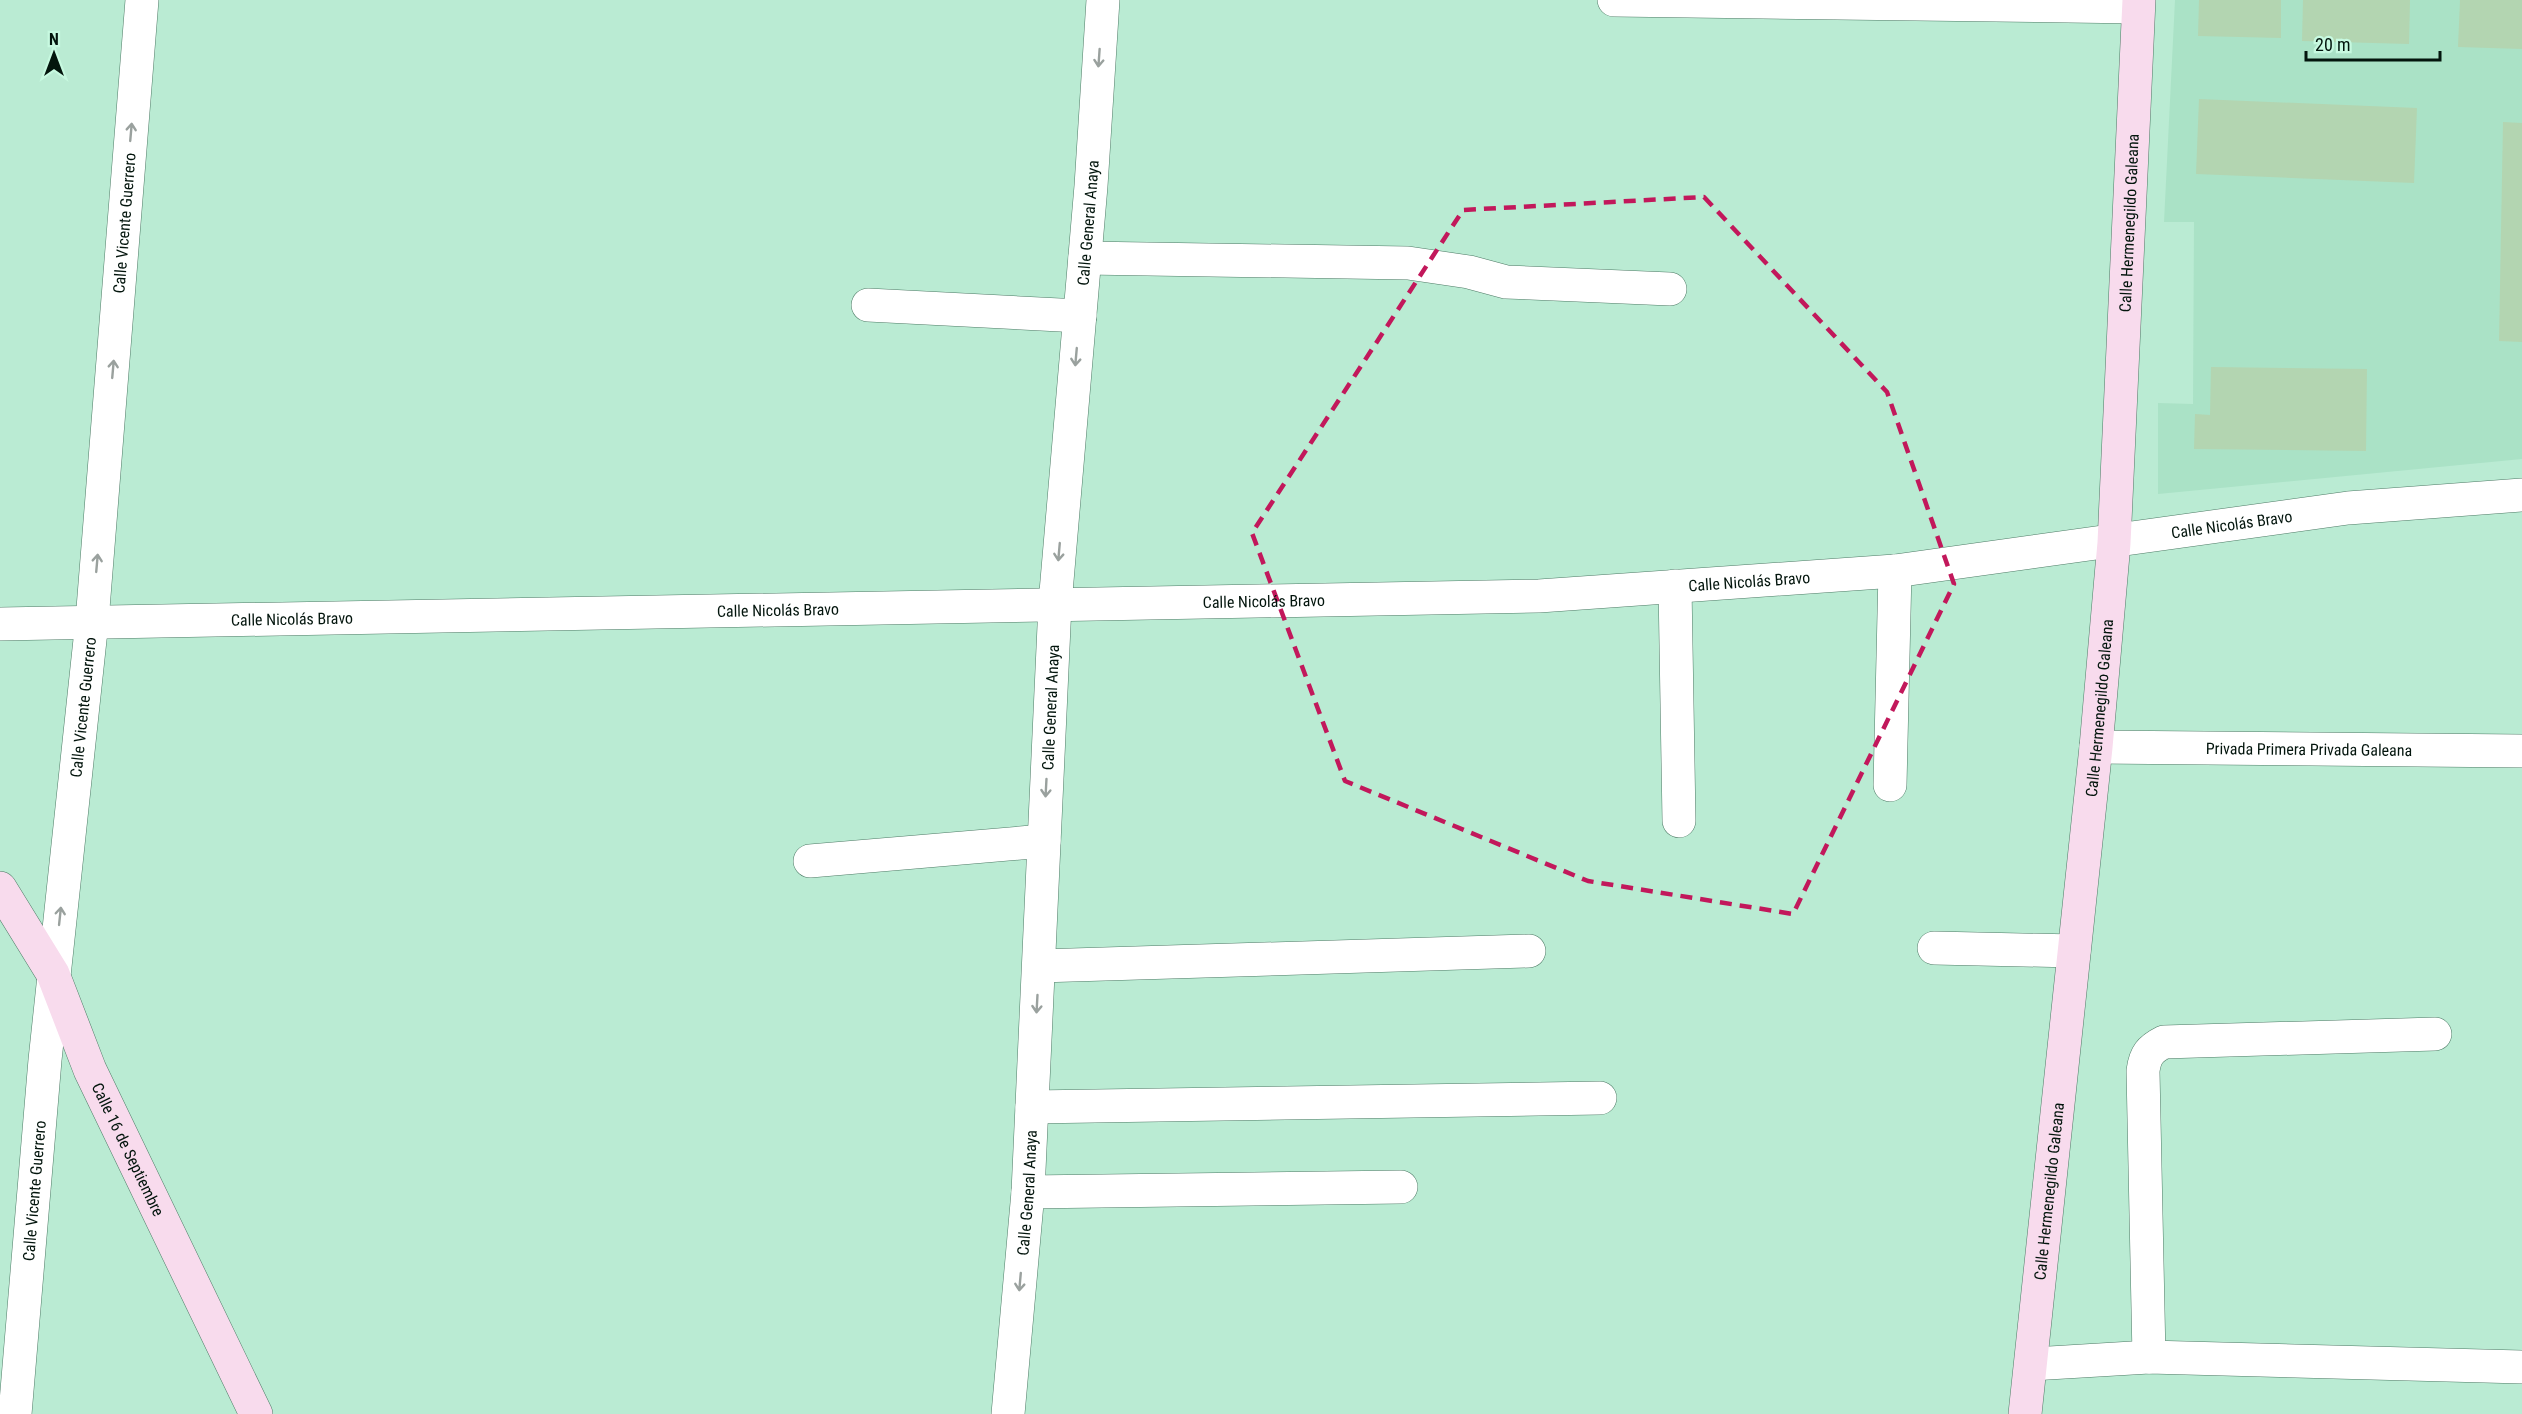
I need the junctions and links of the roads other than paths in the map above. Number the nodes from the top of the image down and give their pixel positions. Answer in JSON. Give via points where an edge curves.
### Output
{"nodes":[{"id":1,"x":142,"y":0,"type":"edge"},
{"id":2,"x":1103,"y":0,"type":"edge"},
{"id":3,"x":1614,"y":0,"type":"edge"},
{"id":4,"x":2138,"y":3,"type":"edge"},
{"id":5,"x":1084,"y":258,"type":"junction"},
{"id":6,"x":1670,"y":289,"type":"dead end"},
{"id":7,"x":868,"y":305,"type":"dead end"},
{"id":8,"x":1080,"y":316,"type":"junction"},
{"id":9,"x":2522,"y":495,"type":"edge"},
{"id":10,"x":2114,"y":543,"type":"junction"},
{"id":11,"x":1895,"y":572,"type":"junction"},
{"id":12,"x":1674,"y":586,"type":"junction"},
{"id":13,"x":1054,"y":604,"type":"junction"},
{"id":14,"x":92,"y":621,"type":"junction"},
{"id":15,"x":0,"y":624,"type":"edge"},
{"id":16,"x":2096,"y":747,"type":"junction"},
{"id":17,"x":2522,"y":751,"type":"edge"},
{"id":18,"x":1890,"y":785,"type":"dead end"},
{"id":19,"x":1679,"y":821,"type":"dead end"},
{"id":20,"x":1044,"y":841,"type":"junction"},
{"id":21,"x":810,"y":861,"type":"dead end"},
{"id":22,"x":0,"y":888,"type":"edge"},
{"id":23,"x":1934,"y":948,"type":"dead end"},
{"id":24,"x":1529,"y":951,"type":"dead end"},
{"id":25,"x":2074,"y":951,"type":"junction"},
{"id":26,"x":1039,"y":966,"type":"junction"},
{"id":27,"x":53,"y":974,"type":"junction"},
{"id":28,"x":2435,"y":1034,"type":"dead end"},
{"id":29,"x":1600,"y":1098,"type":"dead end"},
{"id":30,"x":1032,"y":1107,"type":"junction"},
{"id":31,"x":1401,"y":1187,"type":"dead end"},
{"id":32,"x":1028,"y":1192,"type":"junction"},
{"id":33,"x":2149,"y":1357,"type":"junction"},
{"id":34,"x":2031,"y":1364,"type":"junction"},
{"id":35,"x":2522,"y":1367,"type":"edge"},
{"id":36,"x":15,"y":1414,"type":"edge"},
{"id":37,"x":255,"y":1414,"type":"edge"},
{"id":38,"x":1008,"y":1414,"type":"edge"},
{"id":39,"x":2025,"y":1414,"type":"edge"}],
"edges":[{"from":14,"to":1,"type":"street","name":"Calle Vicente Guerrero","one_way":true},
{"from":2,"to":5,"type":"street","name":"Calle General Anaya","one_way":true},
{"from":3,"to":4,"type":"street"},
{"from":4,"to":10,"type":"street","name":"Calle Hermenegildo Galeana"},
{"from":5,"to":6,"type":"street","via":[[1408,263],[1506,282]]},
{"from":5,"to":8,"type":"street","name":"Calle General Anaya"},
{"from":7,"to":8,"type":"street"},
{"from":8,"to":13,"type":"street","name":"Calle General Anaya","one_way":true},
{"from":9,"to":10,"type":"street","name":"Calle Nicolás Bravo","via":[[2348,508]]},
{"from":10,"to":11,"type":"street","name":"Calle Nicolás Bravo"},
{"from":10,"to":16,"type":"street","name":"Calle Hermenegildo Galeana"},
{"from":11,"to":12,"type":"street","name":"Calle Nicolás Bravo"},
{"from":11,"to":18,"type":"street"},
{"from":12,"to":13,"type":"street","name":"Calle Nicolás Bravo","via":[[1539,596]]},
{"from":12,"to":19,"type":"street"},
{"from":13,"to":14,"type":"street","name":"Calle Nicolás Bravo"},
{"from":13,"to":20,"type":"street","name":"Calle General Anaya","one_way":true},
{"from":14,"to":15,"type":"street","name":"Calle Nicolás Bravo"},
{"from":27,"to":14,"type":"street","name":"Calle Vicente Guerrero","one_way":true},
{"from":16,"to":17,"type":"street","name":"Privada Primera Privada Galeana"},
{"from":16,"to":25,"type":"street","name":"Calle Hermenegildo Galeana"},
{"from":20,"to":21,"type":"street"},
{"from":20,"to":26,"type":"street","name":"Calle General Anaya"},
{"from":22,"to":27,"type":"street","name":"Calle 16 de Septiembre"},
{"from":23,"to":25,"type":"street"},
{"from":24,"to":26,"type":"street"},
{"from":25,"to":34,"type":"street","name":"Calle Hermenegildo Galeana"},
{"from":26,"to":30,"type":"street","name":"Calle General Anaya","one_way":true},
{"from":27,"to":36,"type":"street","name":"Calle Vicente Guerrero"},
{"from":27,"to":37,"type":"street","name":"Calle 16 de Septiembre","via":[[90,1070]]},
{"from":28,"to":33,"type":"street","via":[[2164,1042],[2151,1048],[2144,1058],[2143,1071]]},
{"from":29,"to":30,"type":"street"},
{"from":30,"to":32,"type":"street","name":"Calle General Anaya"},
{"from":31,"to":32,"type":"street"},
{"from":32,"to":38,"type":"street","name":"Calle General Anaya","one_way":true},
{"from":33,"to":34,"type":"street"},
{"from":33,"to":35,"type":"street"},
{"from":34,"to":39,"type":"street","name":"Calle Hermenegildo Galeana"}]}
